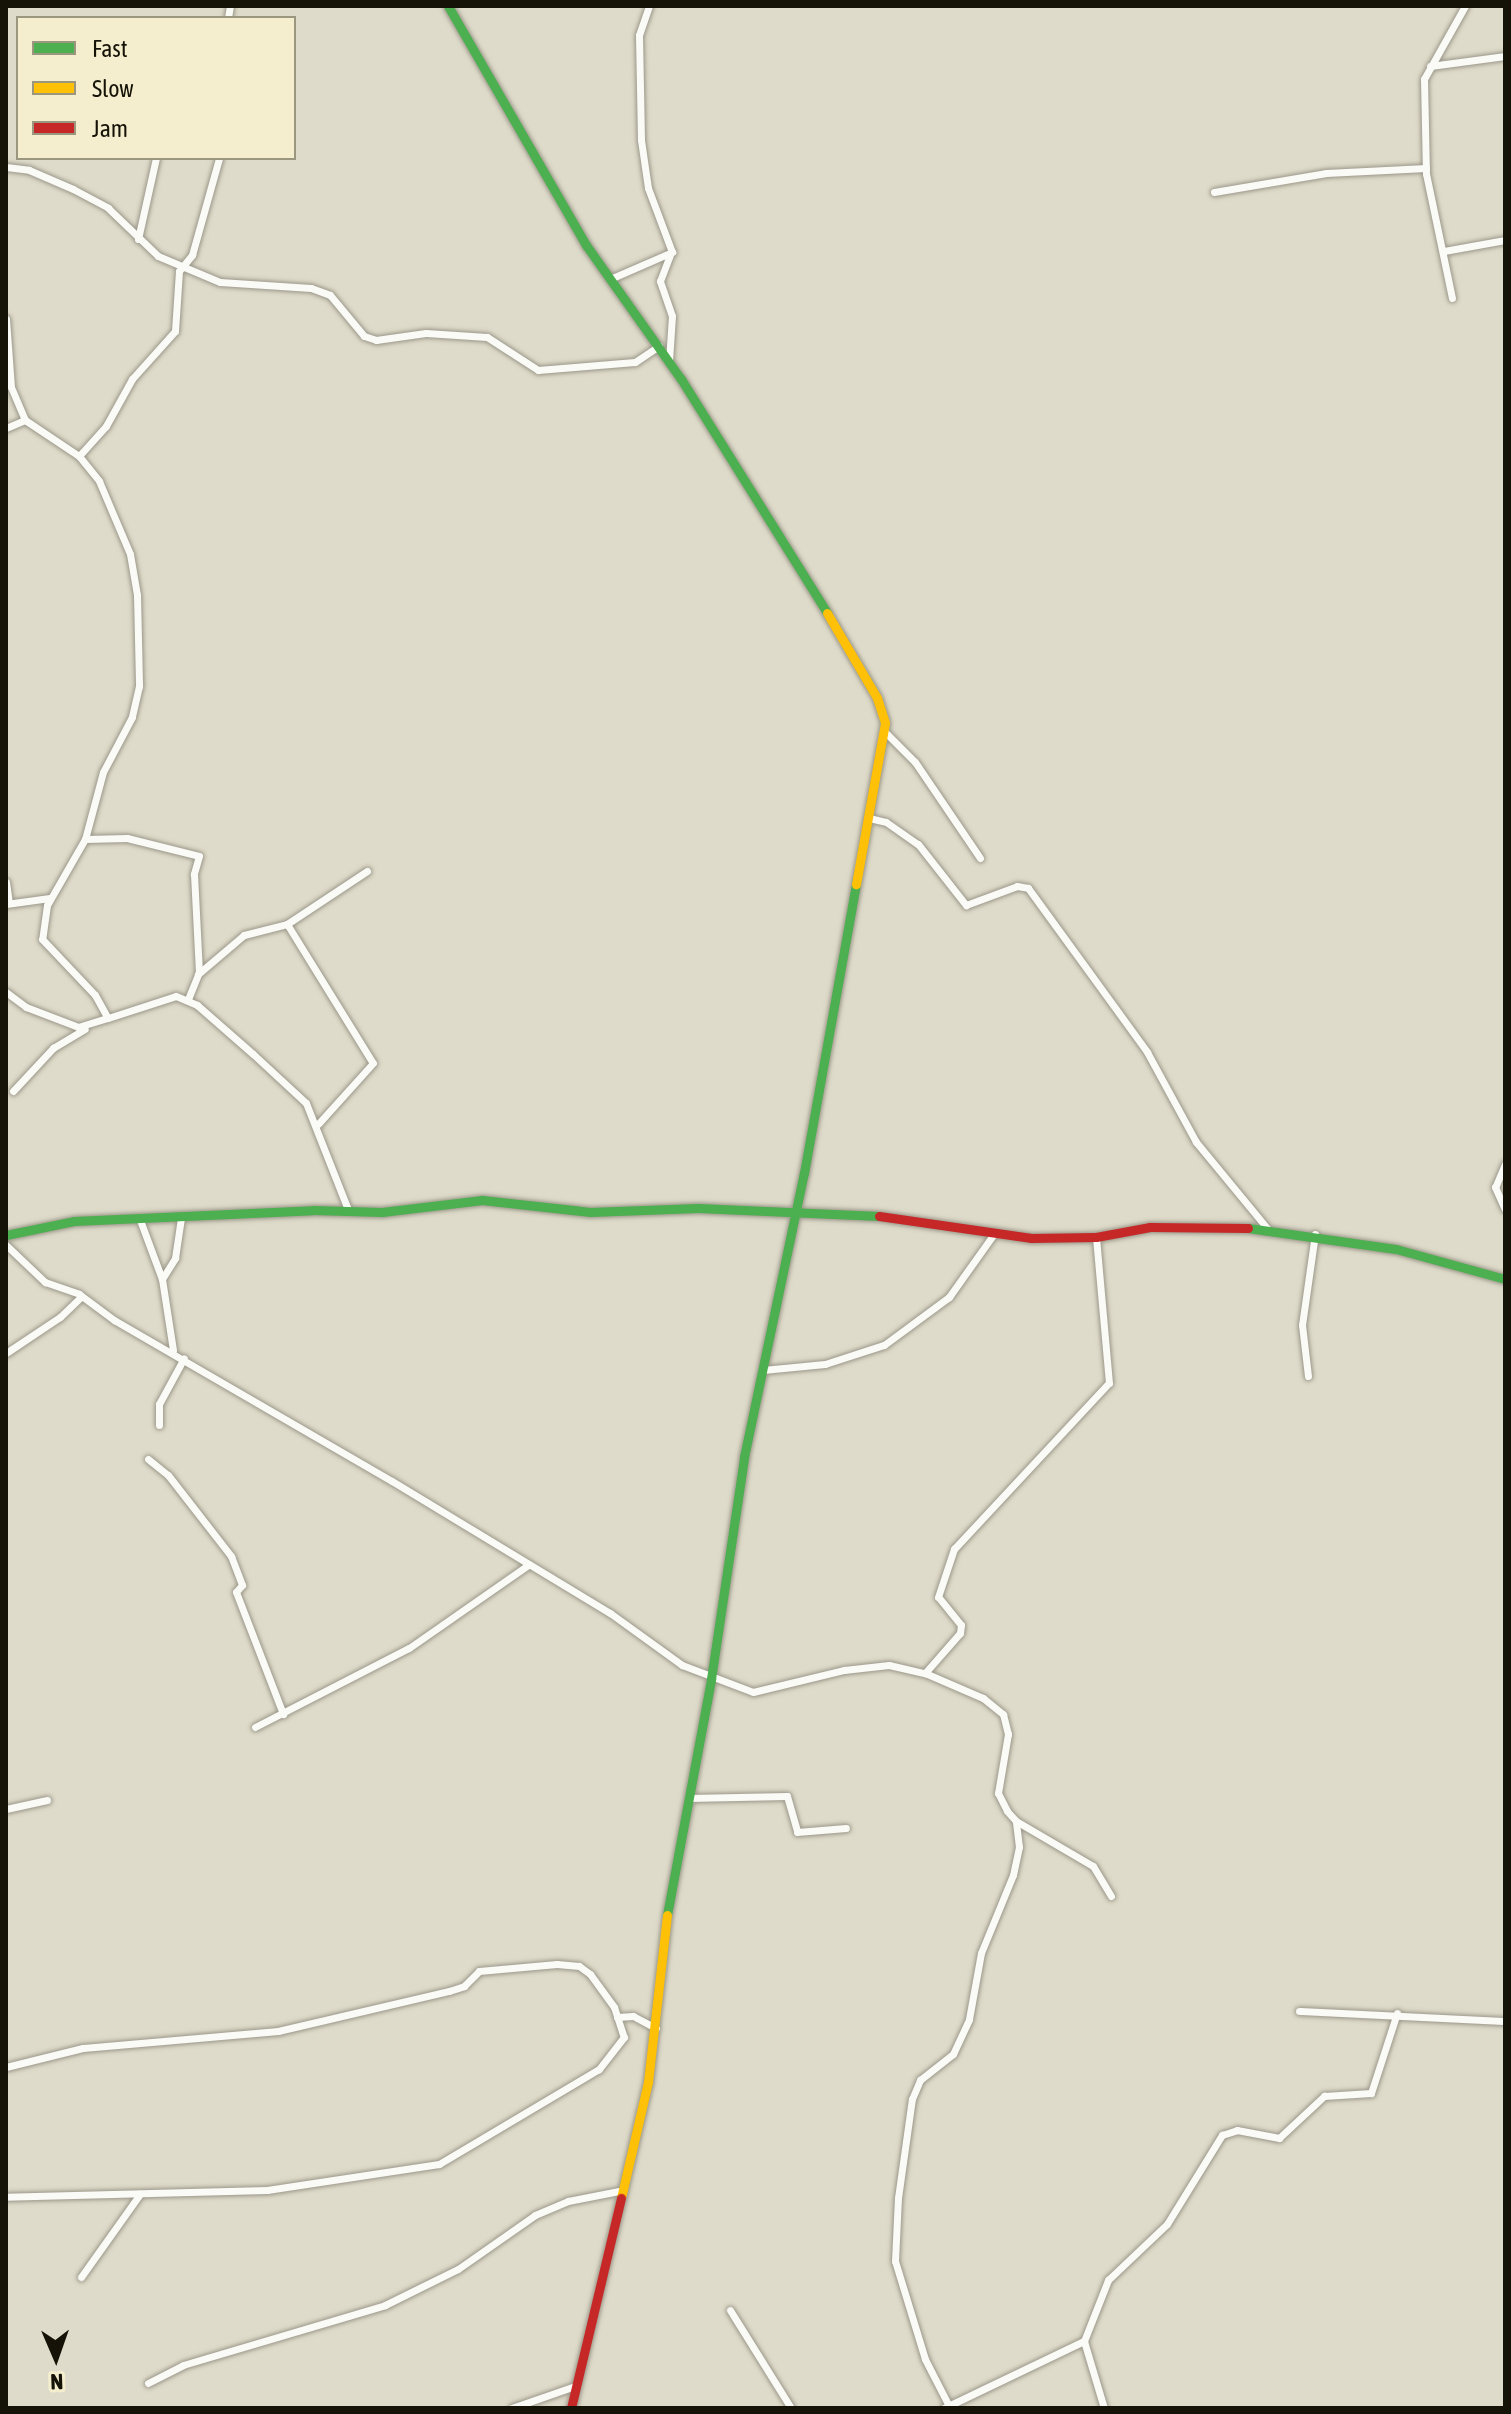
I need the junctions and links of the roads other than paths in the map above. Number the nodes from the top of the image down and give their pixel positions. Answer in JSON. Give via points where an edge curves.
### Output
{"nodes":[{"id":1,"x":448,"y":6,"type":"edge"},
{"id":2,"x":649,"y":6,"type":"edge"},
{"id":3,"x":1465,"y":6,"type":"edge"},
{"id":4,"x":1505,"y":56,"type":"edge"},
{"id":5,"x":1430,"y":66,"type":"junction"},
{"id":6,"x":156,"y":160,"type":"edge"},
{"id":7,"x":219,"y":160,"type":"edge"},
{"id":8,"x":6,"y":167,"type":"edge"},
{"id":9,"x":1426,"y":168,"type":"junction"},
{"id":10,"x":1214,"y":192,"type":"dead end"},
{"id":11,"x":138,"y":239,"type":"junction"},
{"id":12,"x":1505,"y":240,"type":"edge"},
{"id":13,"x":1444,"y":251,"type":"junction"},
{"id":14,"x":670,"y":255,"type":"junction"},
{"id":15,"x":183,"y":266,"type":"junction"},
{"id":16,"x":610,"y":279,"type":"junction"},
{"id":17,"x":1452,"y":298,"type":"dead end"},
{"id":18,"x":6,"y":319,"type":"edge"},
{"id":19,"x":7,"y":340,"type":"edge"},
{"id":20,"x":659,"y":346,"type":"junction"},
{"id":21,"x":669,"y":361,"type":"junction"},
{"id":22,"x":25,"y":420,"type":"junction"},
{"id":23,"x":6,"y":428,"type":"edge"},
{"id":24,"x":79,"y":456,"type":"junction"},
{"id":25,"x":885,"y":732,"type":"junction"},
{"id":26,"x":869,"y":818,"type":"junction"},
{"id":27,"x":85,"y":839,"type":"junction"},
{"id":28,"x":980,"y":858,"type":"dead end"},
{"id":29,"x":367,"y":871,"type":"dead end"},
{"id":30,"x":6,"y":882,"type":"edge"},
{"id":31,"x":50,"y":898,"type":"junction"},
{"id":32,"x":7,"y":904,"type":"edge"},
{"id":33,"x":287,"y":924,"type":"junction"},
{"id":34,"x":198,"y":974,"type":"junction"},
{"id":35,"x":6,"y":992,"type":"edge"},
{"id":36,"x":188,"y":999,"type":"junction"},
{"id":37,"x":108,"y":1018,"type":"junction"},
{"id":38,"x":85,"y":1029,"type":"junction"},
{"id":39,"x":13,"y":1091,"type":"dead end"},
{"id":40,"x":318,"y":1124,"type":"junction"},
{"id":41,"x":1505,"y":1164,"type":"edge"},
{"id":42,"x":1505,"y":1209,"type":"edge"},
{"id":43,"x":349,"y":1212,"type":"junction"},
{"id":44,"x":793,"y":1216,"type":"junction"},
{"id":45,"x":181,"y":1218,"type":"junction"},
{"id":46,"x":140,"y":1220,"type":"junction"},
{"id":47,"x":1267,"y":1228,"type":"junction"},
{"id":48,"x":1315,"y":1234,"type":"junction"},
{"id":49,"x":6,"y":1235,"type":"edge"},
{"id":50,"x":993,"y":1235,"type":"junction"},
{"id":51,"x":1096,"y":1237,"type":"junction"},
{"id":52,"x":6,"y":1245,"type":"edge"},
{"id":53,"x":162,"y":1279,"type":"junction"},
{"id":54,"x":1505,"y":1279,"type":"edge"},
{"id":55,"x":82,"y":1296,"type":"junction"},
{"id":56,"x":173,"y":1350,"type":"junction"},
{"id":57,"x":6,"y":1353,"type":"edge"},
{"id":58,"x":184,"y":1358,"type":"junction"},
{"id":59,"x":763,"y":1370,"type":"junction"},
{"id":60,"x":1308,"y":1376,"type":"dead end"},
{"id":61,"x":159,"y":1425,"type":"dead end"},
{"id":62,"x":148,"y":1459,"type":"dead end"},
{"id":63,"x":528,"y":1565,"type":"junction"},
{"id":64,"x":925,"y":1673,"type":"junction"},
{"id":65,"x":711,"y":1679,"type":"junction"},
{"id":66,"x":283,"y":1714,"type":"junction"},
{"id":67,"x":255,"y":1727,"type":"dead end"},
{"id":68,"x":688,"y":1798,"type":"junction"},
{"id":69,"x":47,"y":1800,"type":"dead end"},
{"id":70,"x":6,"y":1809,"type":"edge"},
{"id":71,"x":1016,"y":1821,"type":"junction"},
{"id":72,"x":846,"y":1828,"type":"dead end"},
{"id":73,"x":1111,"y":1896,"type":"dead end"},
{"id":74,"x":1299,"y":2011,"type":"dead end"},
{"id":75,"x":1397,"y":2013,"type":"junction"},
{"id":76,"x":617,"y":2017,"type":"junction"},
{"id":77,"x":1505,"y":2021,"type":"edge"},
{"id":78,"x":656,"y":2028,"type":"junction"},
{"id":79,"x":6,"y":2067,"type":"edge"},
{"id":80,"x":619,"y":2191,"type":"junction"},
{"id":81,"x":140,"y":2194,"type":"junction"},
{"id":82,"x":6,"y":2197,"type":"edge"},
{"id":83,"x":81,"y":2277,"type":"dead end"},
{"id":84,"x":730,"y":2310,"type":"dead end"},
{"id":85,"x":1084,"y":2341,"type":"junction"},
{"id":86,"x":148,"y":2383,"type":"dead end"},
{"id":87,"x":575,"y":2386,"type":"junction"},
{"id":88,"x":946,"y":2407,"type":"edge"},
{"id":89,"x":512,"y":2408,"type":"edge"},
{"id":90,"x":571,"y":2408,"type":"edge"},
{"id":91,"x":791,"y":2408,"type":"edge"},
{"id":92,"x":1104,"y":2408,"type":"edge"}],
"edges":[{"from":1,"to":16,"type":"street"},
{"from":2,"to":14,"type":"street","via":[[639,35],[641,140],[648,188],[670,237]]},
{"from":3,"to":5,"type":"street"},
{"from":4,"to":5,"type":"street"},
{"from":5,"to":9,"type":"street","via":[[1424,79]]},
{"from":6,"to":11,"type":"street"},
{"from":7,"to":15,"type":"street","via":[[208,209]]},
{"from":8,"to":11,"type":"street","via":[[29,170],[100,203]]},
{"from":9,"to":10,"type":"street","via":[[1326,173]]},
{"from":9,"to":13,"type":"street"},
{"from":11,"to":15,"type":"street"},
{"from":12,"to":13,"type":"street"},
{"from":13,"to":17,"type":"street"},
{"from":14,"to":16,"type":"street"},
{"from":14,"to":21,"type":"street","via":[[660,281],[672,316]]},
{"from":15,"to":20,"type":"street","via":[[239,286],[321,291],[364,336],[376,340],[426,333],[487,337],[538,370],[635,362]]},
{"from":15,"to":24,"type":"street","via":[[175,331],[132,379],[106,426]]},
{"from":16,"to":20,"type":"street"},
{"from":18,"to":19,"type":"street"},
{"from":19,"to":22,"type":"street","via":[[11,387]]},
{"from":20,"to":21,"type":"street"},
{"from":21,"to":25,"type":"street","via":[[864,673],[884,715]]},
{"from":22,"to":23,"type":"street"},
{"from":22,"to":24,"type":"street"},
{"from":24,"to":27,"type":"street","via":[[110,502],[130,554],[139,686],[132,717],[103,772]]},
{"from":25,"to":26,"type":"street"},
{"from":25,"to":28,"type":"street","via":[[915,762]]},
{"from":26,"to":44,"type":"street"},
{"from":26,"to":47,"type":"street","via":[[878,818],[918,844],[966,905],[1017,886],[1028,888],[1147,1052],[1196,1142]]},
{"from":27,"to":31,"type":"street"},
{"from":27,"to":34,"type":"street","via":[[127,838],[199,856],[194,874]]},
{"from":29,"to":33,"type":"street"},
{"from":30,"to":32,"type":"street"},
{"from":31,"to":32,"type":"street"},
{"from":31,"to":37,"type":"street","via":[[41,920],[42,939],[95,995]]},
{"from":33,"to":34,"type":"street","via":[[244,935]]},
{"from":33,"to":40,"type":"street","via":[[373,1063]]},
{"from":34,"to":36,"type":"street"},
{"from":35,"to":38,"type":"street","via":[[26,1007]]},
{"from":36,"to":37,"type":"street","via":[[165,996]]},
{"from":36,"to":40,"type":"street","via":[[306,1103]]},
{"from":37,"to":38,"type":"street"},
{"from":38,"to":39,"type":"street","via":[[53,1048]]},
{"from":40,"to":43,"type":"street"},
{"from":41,"to":42,"type":"street","via":[[1495,1187]]},
{"from":43,"to":44,"type":"street","via":[[482,1200],[590,1212],[698,1208]]},
{"from":43,"to":45,"type":"street"},
{"from":44,"to":50,"type":"street","via":[[911,1218]]},
{"from":44,"to":59,"type":"street"},
{"from":45,"to":46,"type":"street"},
{"from":45,"to":53,"type":"street","via":[[175,1258]]},
{"from":46,"to":49,"type":"street","via":[[48,1223]]},
{"from":46,"to":53,"type":"street"},
{"from":47,"to":48,"type":"street"},
{"from":47,"to":51,"type":"street","via":[[1150,1227]]},
{"from":48,"to":54,"type":"street","via":[[1464,1264]]},
{"from":48,"to":60,"type":"street","via":[[1302,1325],[1301,1358]]},
{"from":50,"to":51,"type":"street"},
{"from":50,"to":59,"type":"street","via":[[949,1297],[884,1345],[825,1364]]},
{"from":51,"to":64,"type":"street","via":[[1109,1383],[954,1549],[938,1597],[961,1628]]},
{"from":52,"to":55,"type":"street","via":[[45,1282]]},
{"from":53,"to":56,"type":"street"},
{"from":55,"to":56,"type":"street","via":[[114,1320]]},
{"from":55,"to":57,"type":"street"},
{"from":56,"to":58,"type":"street"},
{"from":58,"to":61,"type":"street","via":[[159,1404]]},
{"from":58,"to":63,"type":"street"},
{"from":59,"to":65,"type":"street","via":[[744,1457]]},
{"from":62,"to":66,"type":"street","via":[[168,1475],[231,1556],[242,1585],[236,1592]]},
{"from":63,"to":65,"type":"street"},
{"from":63,"to":66,"type":"street","via":[[409,1648]]},
{"from":64,"to":65,"type":"street","via":[[889,1665],[753,1692]]},
{"from":64,"to":71,"type":"street","via":[[983,1698],[1003,1714],[1008,1734],[998,1793]]},
{"from":65,"to":68,"type":"street"},
{"from":66,"to":67,"type":"street"},
{"from":68,"to":72,"type":"street","via":[[787,1796],[797,1832]]},
{"from":68,"to":78,"type":"street","via":[[670,1888]]},
{"from":69,"to":70,"type":"street"},
{"from":71,"to":73,"type":"street","via":[[1093,1866]]},
{"from":71,"to":88,"type":"street","via":[[1019,1847],[1013,1875],[981,1953],[969,2019],[953,2054],[920,2080],[912,2099],[898,2198],[895,2261],[921,2348]]},
{"from":74,"to":75,"type":"street"},
{"from":75,"to":77,"type":"street"},
{"from":75,"to":85,"type":"street","via":[[1371,2093],[1324,2096],[1279,2138],[1237,2130],[1222,2135],[1167,2224],[1108,2280]]},
{"from":76,"to":78,"type":"street","via":[[633,2016]]},
{"from":76,"to":79,"type":"street","via":[[579,1966],[515,1966],[479,1971],[464,1986],[449,1991],[278,2031],[111,2044]]},
{"from":76,"to":81,"type":"street","via":[[623,2041],[599,2069],[439,2164],[267,2190]]},
{"from":78,"to":80,"type":"street"},
{"from":80,"to":86,"type":"street","via":[[568,2201],[535,2215],[458,2269],[385,2305],[183,2365]]},
{"from":80,"to":87,"type":"street"},
{"from":81,"to":82,"type":"street"},
{"from":81,"to":83,"type":"street"},
{"from":84,"to":91,"type":"street"},
{"from":85,"to":88,"type":"street"},
{"from":85,"to":92,"type":"street"},
{"from":87,"to":89,"type":"street"},
{"from":87,"to":90,"type":"street"}]}
